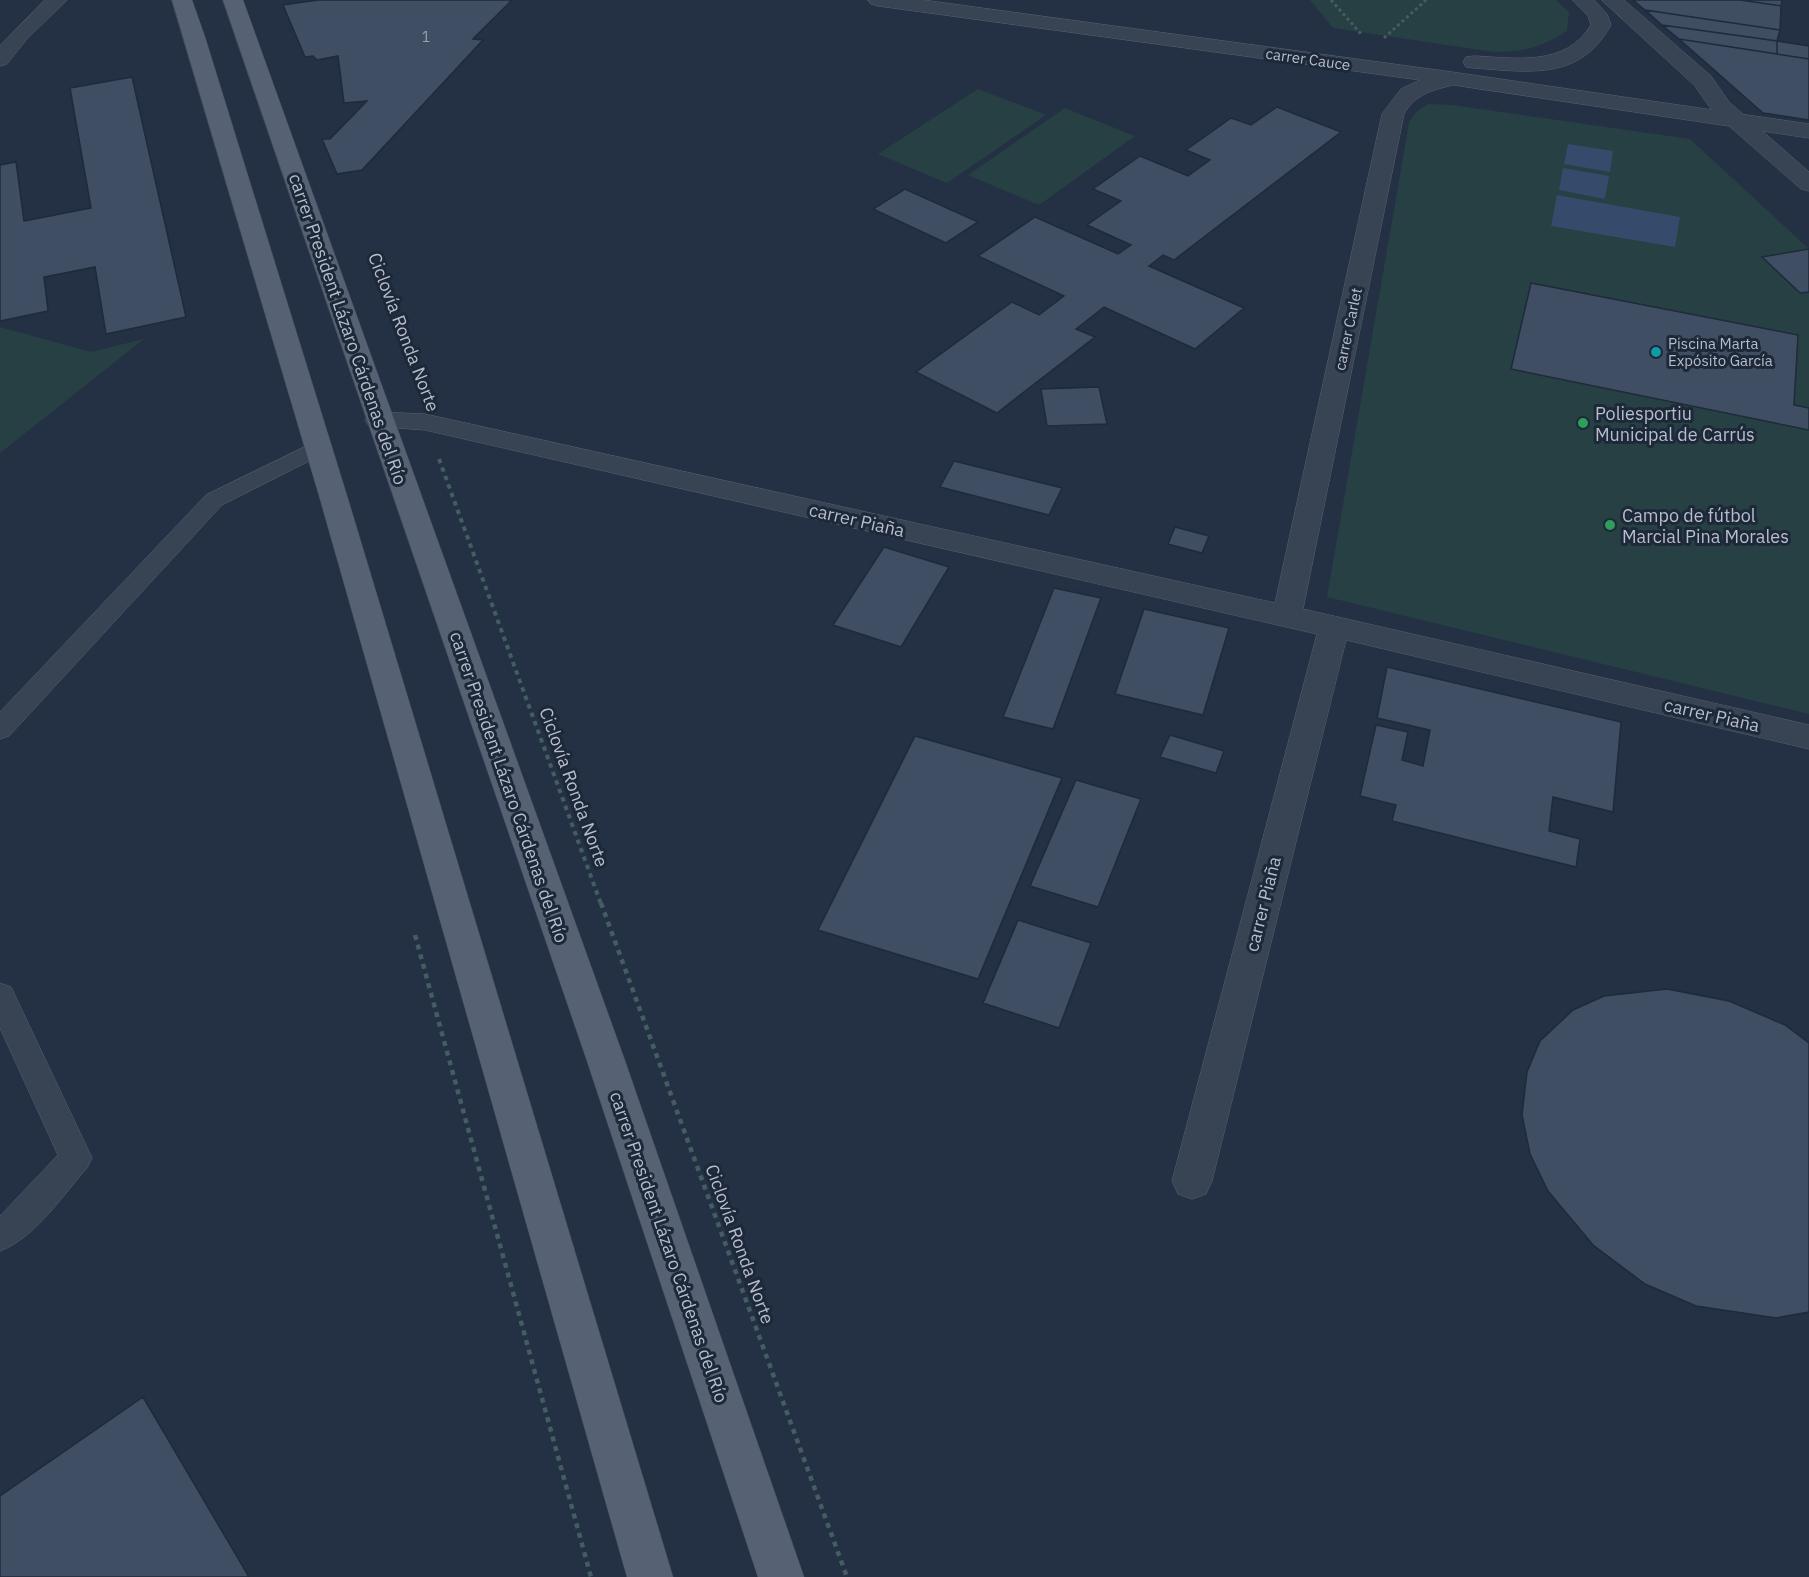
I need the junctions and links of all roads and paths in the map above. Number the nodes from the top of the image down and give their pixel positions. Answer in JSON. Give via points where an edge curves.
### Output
{"nodes":[{"id":1,"x":57,"y":0,"type":"edge"},
{"id":2,"x":182,"y":0,"type":"edge"},
{"id":3,"x":233,"y":0,"type":"edge"},
{"id":4,"x":878,"y":0,"type":"edge"},
{"id":5,"x":1013,"y":0,"type":"edge"},
{"id":6,"x":1330,"y":0,"type":"edge"},
{"id":7,"x":1426,"y":0,"type":"edge"},
{"id":8,"x":1582,"y":0,"type":"edge"},
{"id":9,"x":1596,"y":0,"type":"edge"},
{"id":10,"x":1612,"y":0,"type":"edge"},
{"id":11,"x":1374,"y":48,"type":"junction"},
{"id":12,"x":0,"y":60,"type":"edge"},
{"id":13,"x":1474,"y":62,"type":"junction"},
{"id":14,"x":1663,"y":72,"type":"dead end"},
{"id":15,"x":1452,"y":78,"type":"junction"},
{"id":16,"x":1730,"y":114,"type":"junction"},
{"id":17,"x":1809,"y":131,"type":"edge"},
{"id":18,"x":1809,"y":184,"type":"edge"},
{"id":19,"x":379,"y":420,"type":"junction"},
{"id":20,"x":425,"y":422,"type":"junction"},
{"id":21,"x":319,"y":447,"type":"junction"},
{"id":22,"x":1287,"y":616,"type":"junction"},
{"id":23,"x":1335,"y":627,"type":"junction"},
{"id":24,"x":0,"y":729,"type":"edge"},
{"id":25,"x":1809,"y":737,"type":"edge"},
{"id":26,"x":0,"y":996,"type":"edge"},
{"id":27,"x":1192,"y":1181,"type":"dead end"},
{"id":28,"x":0,"y":1236,"type":"edge"},
{"id":29,"x":650,"y":1577,"type":"edge"},
{"id":30,"x":780,"y":1577,"type":"edge"},
{"id":31,"x":847,"y":1577,"type":"edge"}],
"edges":[{"from":1,"to":12,"type":"street"},
{"from":2,"to":21,"type":"main road"},
{"from":3,"to":19,"type":"main road","name":"carrer President Lázaro Cárdenas del Río"},
{"from":4,"to":15,"type":"street","name":"carrer Cauce"},
{"from":5,"to":11,"type":"street","name":"carrer Cauce"},
{"from":6,"to":11,"type":"path"},
{"from":7,"to":11,"type":"path"},
{"from":8,"to":13,"type":"street","name":"carrer Cauce","via":[[1597,14],[1601,25],[1595,40],[1585,49],[1544,63]]},
{"from":9,"to":14,"type":"street"},
{"from":10,"to":16,"type":"street","via":[[1703,81]]},
{"from":11,"to":13,"type":"street","name":"carrer Cauce"},
{"from":13,"to":16,"type":"street","name":"carrer Cauce","via":[[1684,93]]},
{"from":15,"to":16,"type":"street","name":"carrer Cauce"},
{"from":15,"to":22,"type":"street","name":"carrer Carlet","via":[[1407,93],[1393,114]]},
{"from":16,"to":17,"type":"street"},
{"from":16,"to":18,"type":"street"},
{"from":19,"to":20,"type":"street","name":"carrer Piaña"},
{"from":19,"to":30,"type":"main road","name":"carrer President Lázaro Cárdenas del Río","via":[[605,1058]]},
{"from":20,"to":22,"type":"street","name":"carrer Piaña"},
{"from":20,"to":31,"type":"path","name":"Ciclovía Ronda Norte"},
{"from":21,"to":24,"type":"lane","via":[[214,500]]},
{"from":21,"to":29,"type":"main road"},
{"from":22,"to":23,"type":"street","name":"carrer Piaña"},
{"from":23,"to":25,"type":"street","name":"carrer Piaña"},
{"from":23,"to":27,"type":"street","name":"carrer Piaña"},
{"from":26,"to":28,"type":"lane","via":[[75,1158],[18,1222]]}]}
